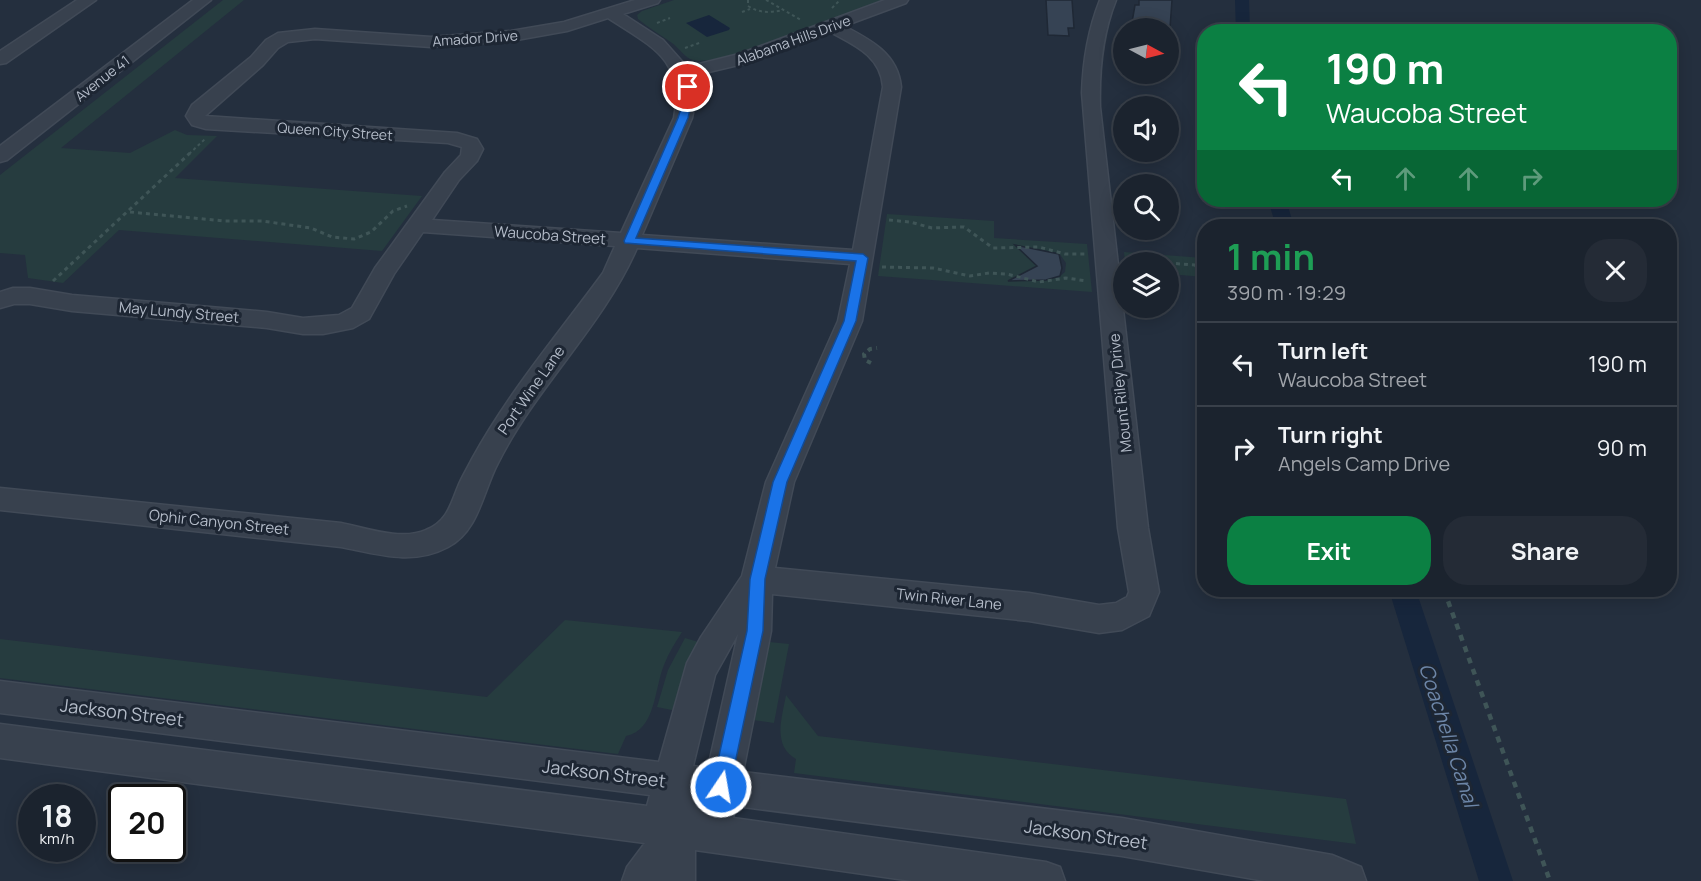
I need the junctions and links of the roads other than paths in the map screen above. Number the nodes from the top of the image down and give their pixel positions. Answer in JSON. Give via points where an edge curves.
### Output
{"nodes":[{"id":1,"x":88,"y":0,"type":"edge"},
{"id":2,"x":204,"y":0,"type":"edge"},
{"id":3,"x":652,"y":0,"type":"edge"},
{"id":4,"x":900,"y":0,"type":"edge"},
{"id":5,"x":1108,"y":0,"type":"edge"},
{"id":6,"x":611,"y":13,"type":"junction"},
{"id":7,"x":831,"y":26,"type":"junction"},
{"id":8,"x":12,"y":34,"type":"dead end"},
{"id":9,"x":35,"y":36,"type":"junction"},
{"id":10,"x":0,"y":59,"type":"edge"},
{"id":11,"x":683,"y":73,"type":"junction"},
{"id":12,"x":204,"y":128,"type":"joint"},
{"id":13,"x":0,"y":156,"type":"edge"},
{"id":14,"x":416,"y":216,"type":"junction"},
{"id":15,"x":629,"y":241,"type":"junction"},
{"id":16,"x":871,"y":262,"type":"junction"},
{"id":17,"x":6,"y":298,"type":"edge"},
{"id":18,"x":0,"y":499,"type":"edge"},
{"id":19,"x":437,"y":539,"type":"joint"},
{"id":20,"x":757,"y":579,"type":"junction"},
{"id":21,"x":1138,"y":606,"type":"joint"},
{"id":22,"x":699,"y":674,"type":"junction"},
{"id":23,"x":743,"y":687,"type":"junction"},
{"id":24,"x":0,"y":697,"type":"edge"},
{"id":25,"x":0,"y":741,"type":"edge"},
{"id":26,"x":694,"y":784,"type":"junction"},
{"id":27,"x":683,"y":829,"type":"junction"},
{"id":28,"x":641,"y":881,"type":"edge"},
{"id":29,"x":676,"y":881,"type":"edge"},
{"id":30,"x":1046,"y":881,"type":"edge"},
{"id":31,"x":1347,"y":881,"type":"edge"}],
"edges":[{"from":1,"to":9,"type":"street"},
{"from":2,"to":13,"type":"street","name":"Avenue 41"},
{"from":3,"to":6,"type":"street","name":"Amador Drive"},
{"from":4,"to":7,"type":"street","name":"Alabama Hills Drive"},
{"from":5,"to":21,"type":"street","name":"Mount Riley Drive","via":[[1102,11],[1092,64],[1090,107],[1133,528],[1143,576],[1144,592]]},
{"from":6,"to":11,"type":"street","via":[[667,52]]},
{"from":6,"to":12,"type":"street","name":"Amador Drive","via":[[540,32],[471,40],[295,34],[272,44],[233,83],[199,109],[195,116]]},
{"from":7,"to":11,"type":"street","name":"Alabama Hills Drive","via":[[745,58]]},
{"from":7,"to":16,"type":"street","via":[[877,54],[892,75]]},
{"from":8,"to":9,"type":"street"},
{"from":9,"to":10,"type":"street"},
{"from":11,"to":15,"type":"street","name":"Port Wine Lane","via":[[688,87],[683,118]]},
{"from":12,"to":14,"type":"street","name":"Queen City Street","via":[[218,124],[450,137],[470,143],[470,157]]},
{"from":14,"to":15,"type":"street","name":"Waucoba Street"},
{"from":14,"to":17,"type":"street","name":"May Lundy Street","via":[[361,313],[345,322],[303,326]]},
{"from":15,"to":16,"type":"street","name":"Waucoba Street"},
{"from":15,"to":19,"type":"street","name":"Port Wine Lane","via":[[604,290],[497,438],[473,484],[463,514],[452,529]]},
{"from":16,"to":20,"type":"street","via":[[850,321],[780,482]]},
{"from":18,"to":19,"type":"street","name":"Ophir Canyon Street","via":[[341,535],[392,545],[415,546]]},
{"from":20,"to":21,"type":"street","name":"Twin River Lane","via":[[1029,607],[1099,619],[1122,616]]},
{"from":20,"to":22,"type":"street"},
{"from":20,"to":23,"type":"street","via":[[755,631]]},
{"from":22,"to":23,"type":"street"},
{"from":22,"to":26,"type":"street"},
{"from":23,"to":26,"type":"street"},
{"from":24,"to":26,"type":"street","name":"Jackson Street"},
{"from":25,"to":27,"type":"street"},
{"from":26,"to":27,"type":"street"},
{"from":26,"to":31,"type":"street","name":"Jackson Street","via":[[1122,837],[1332,874]]},
{"from":27,"to":28,"type":"street"},
{"from":27,"to":29,"type":"street"},
{"from":27,"to":30,"type":"street"}]}
